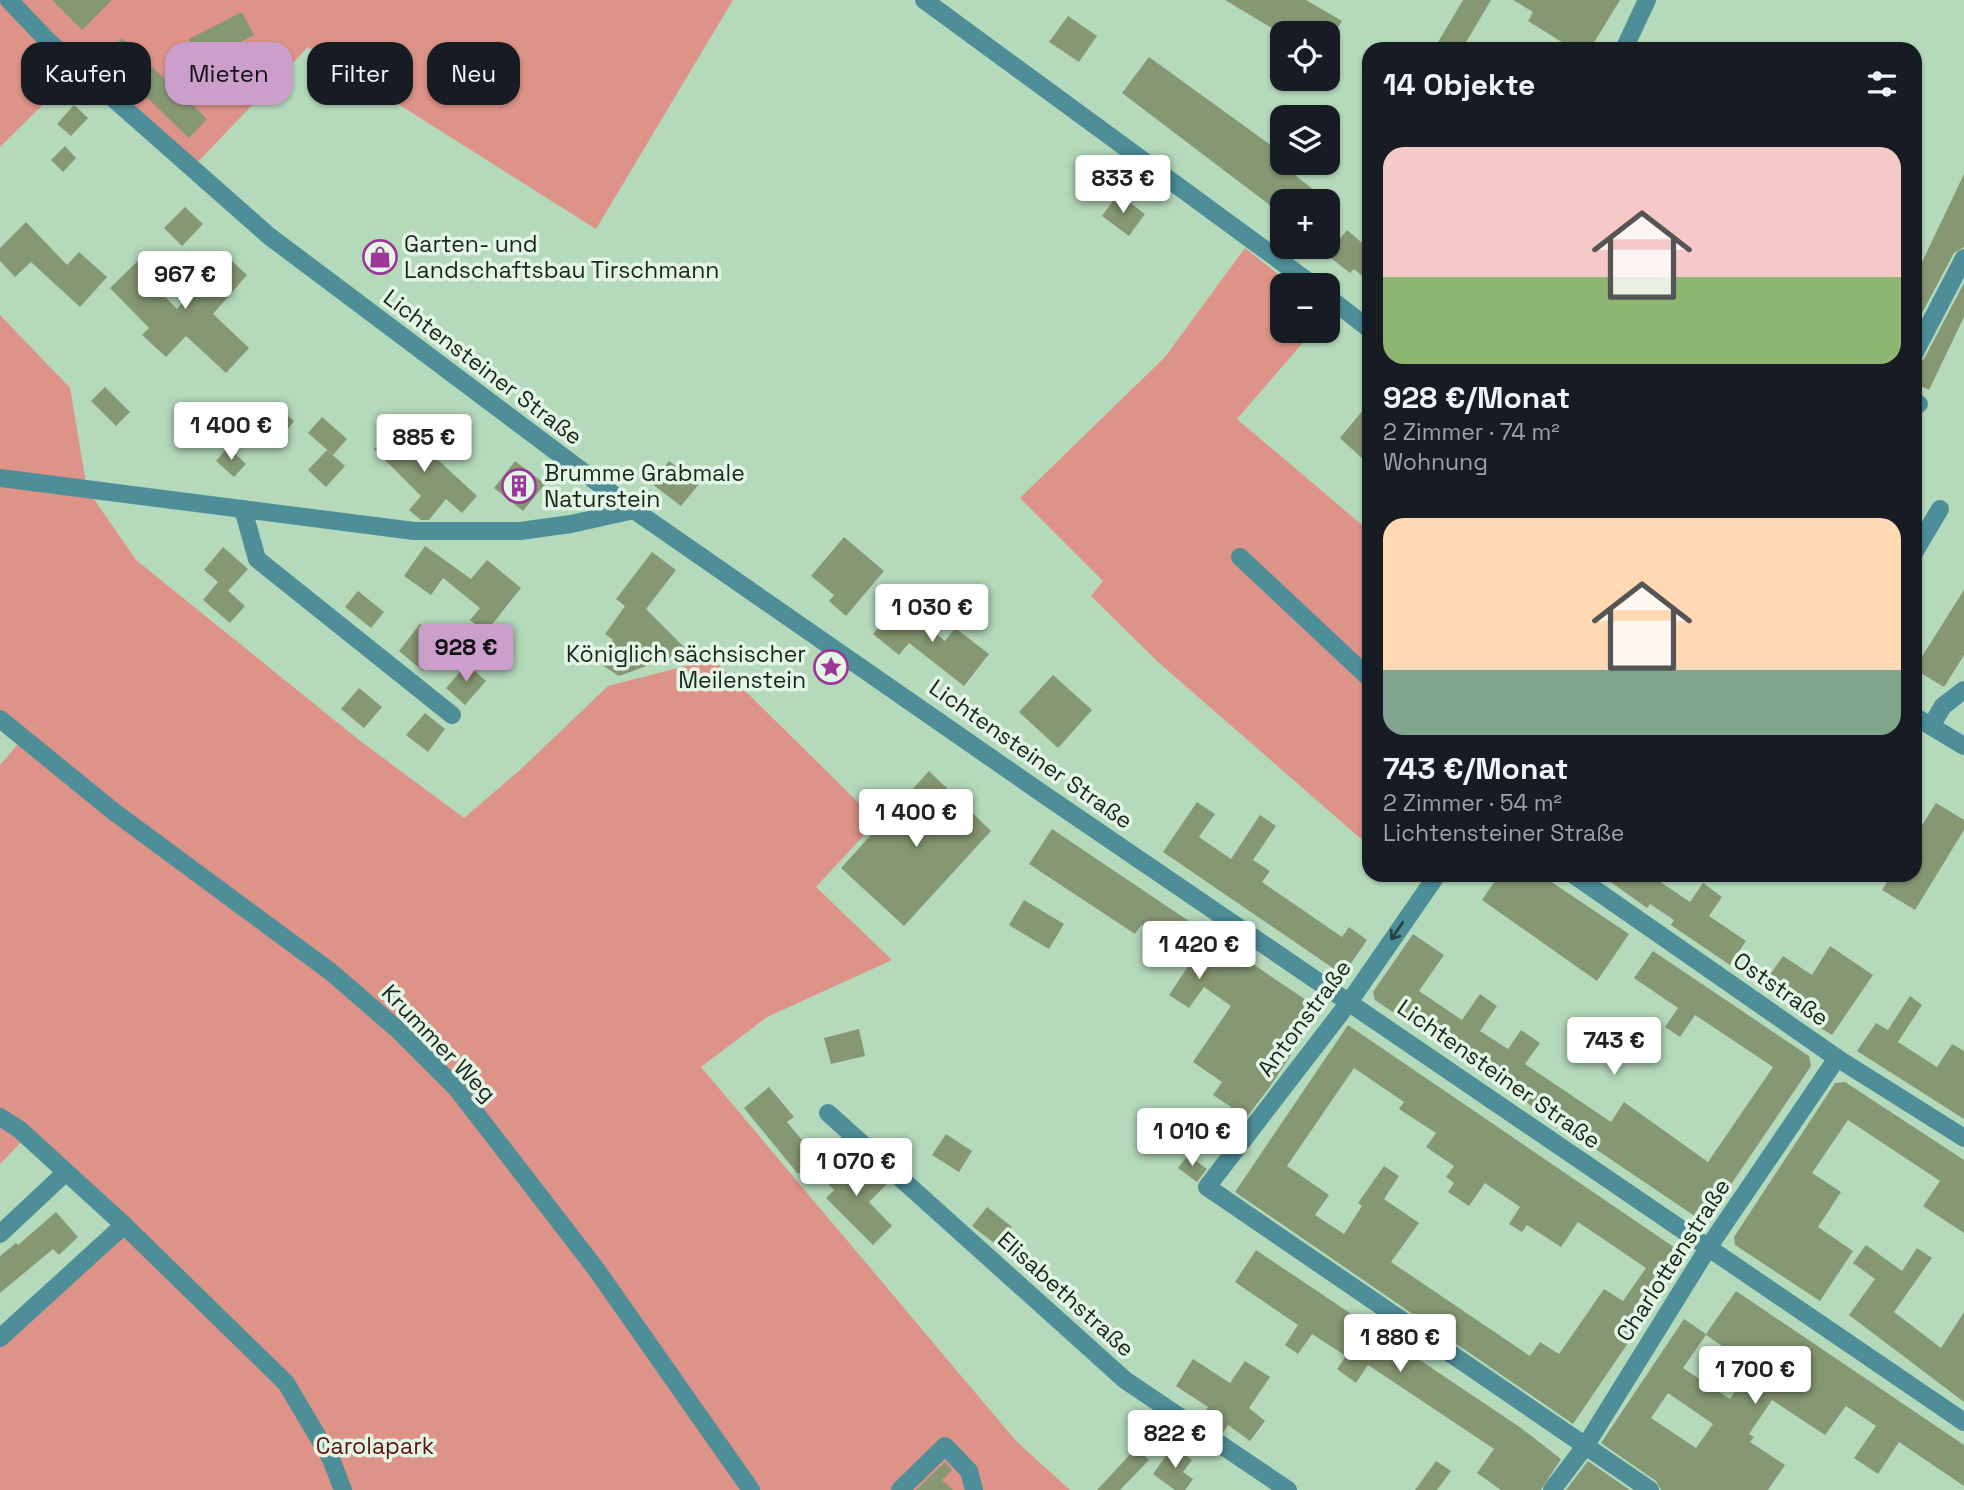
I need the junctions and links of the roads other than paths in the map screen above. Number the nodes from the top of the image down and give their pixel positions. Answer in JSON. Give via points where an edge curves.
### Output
{"nodes":[{"id":1,"x":9,"y":0,"type":"edge"},
{"id":2,"x":924,"y":0,"type":"edge"},
{"id":3,"x":1647,"y":0,"type":"edge"},
{"id":4,"x":1627,"y":42,"type":"edge"},
{"id":5,"x":1964,"y":258,"type":"edge"},
{"id":6,"x":1297,"y":273,"type":"edge"},
{"id":7,"x":1340,"y":306,"type":"edge"},
{"id":8,"x":1362,"y":323,"type":"edge"},
{"id":9,"x":1922,"y":339,"type":"edge"},
{"id":10,"x":0,"y":478,"type":"edge"},
{"id":11,"x":243,"y":509,"type":"junction"},
{"id":12,"x":1940,"y":509,"type":"dead end"},
{"id":13,"x":634,"y":510,"type":"junction"},
{"id":14,"x":1922,"y":539,"type":"edge"},
{"id":15,"x":1240,"y":557,"type":"dead end"},
{"id":16,"x":1362,"y":671,"type":"edge"},
{"id":17,"x":1964,"y":690,"type":"edge"},
{"id":18,"x":452,"y":715,"type":"dead end"},
{"id":19,"x":0,"y":719,"type":"edge"},
{"id":20,"x":1922,"y":721,"type":"edge"},
{"id":21,"x":1931,"y":726,"type":"junction"},
{"id":22,"x":1964,"y":746,"type":"edge"},
{"id":23,"x":1432,"y":882,"type":"edge"},
{"id":24,"x":1584,"y":882,"type":"edge"},
{"id":25,"x":1350,"y":1001,"type":"junction"},
{"id":26,"x":1837,"y":1058,"type":"junction"},
{"id":27,"x":828,"y":1113,"type":"dead end"},
{"id":28,"x":0,"y":1117,"type":"edge"},
{"id":29,"x":1964,"y":1138,"type":"edge"},
{"id":30,"x":65,"y":1173,"type":"junction"},
{"id":31,"x":124,"y":1225,"type":"junction"},
{"id":32,"x":0,"y":1234,"type":"edge"},
{"id":33,"x":1708,"y":1248,"type":"junction"},
{"id":34,"x":0,"y":1338,"type":"edge"},
{"id":35,"x":1964,"y":1422,"type":"edge"},
{"id":36,"x":1586,"y":1446,"type":"junction"},
{"id":37,"x":343,"y":1490,"type":"edge"},
{"id":38,"x":751,"y":1490,"type":"edge"},
{"id":39,"x":900,"y":1490,"type":"edge"},
{"id":40,"x":974,"y":1490,"type":"edge"},
{"id":41,"x":1288,"y":1490,"type":"edge"},
{"id":42,"x":1552,"y":1490,"type":"edge"},
{"id":43,"x":1650,"y":1490,"type":"edge"}],
"edges":[{"from":1,"to":13,"type":"street","name":"Lichtensteiner Straße","via":[[47,40],[269,236]]},
{"from":2,"to":6,"type":"street"},
{"from":3,"to":4,"type":"street"},
{"from":5,"to":9,"type":"street"},
{"from":7,"to":8,"type":"street"},
{"from":10,"to":11,"type":"street"},
{"from":11,"to":13,"type":"street","via":[[414,531],[520,531]]},
{"from":11,"to":18,"type":"street","via":[[257,559]]},
{"from":12,"to":14,"type":"street"},
{"from":13,"to":25,"type":"street","name":"Lichtensteiner Straße"},
{"from":15,"to":16,"type":"street"},
{"from":17,"to":21,"type":"street","via":[[1943,706]]},
{"from":19,"to":38,"type":"street","name":"Krummer Weg","via":[[113,811],[331,972],[457,1089],[596,1269]]},
{"from":20,"to":21,"type":"street"},
{"from":21,"to":22,"type":"street"},
{"from":23,"to":25,"type":"street","name":"Antonstraße","one_way":true},
{"from":24,"to":26,"type":"street","name":"Oststraße"},
{"from":25,"to":33,"type":"street","name":"Lichtensteiner Straße"},
{"from":25,"to":36,"type":"street","name":"Antonstraße","via":[[1207,1187]]},
{"from":26,"to":29,"type":"street","name":"Oststraße"},
{"from":26,"to":33,"type":"street","name":"Charlottenstraße"},
{"from":27,"to":41,"type":"street","name":"Elisabethstraße","via":[[1125,1380]]},
{"from":28,"to":30,"type":"street"},
{"from":30,"to":31,"type":"street"},
{"from":30,"to":32,"type":"street"},
{"from":31,"to":34,"type":"street"},
{"from":31,"to":37,"type":"street","via":[[286,1383],[331,1459]]},
{"from":33,"to":35,"type":"street","name":"Lichtensteiner Straße"},
{"from":33,"to":36,"type":"street","name":"Charlottenstraße"},
{"from":36,"to":42,"type":"street","name":"Charlottenstraße"},
{"from":36,"to":43,"type":"street"},
{"from":39,"to":40,"type":"street","via":[[945,1446],[969,1471]]}]}
